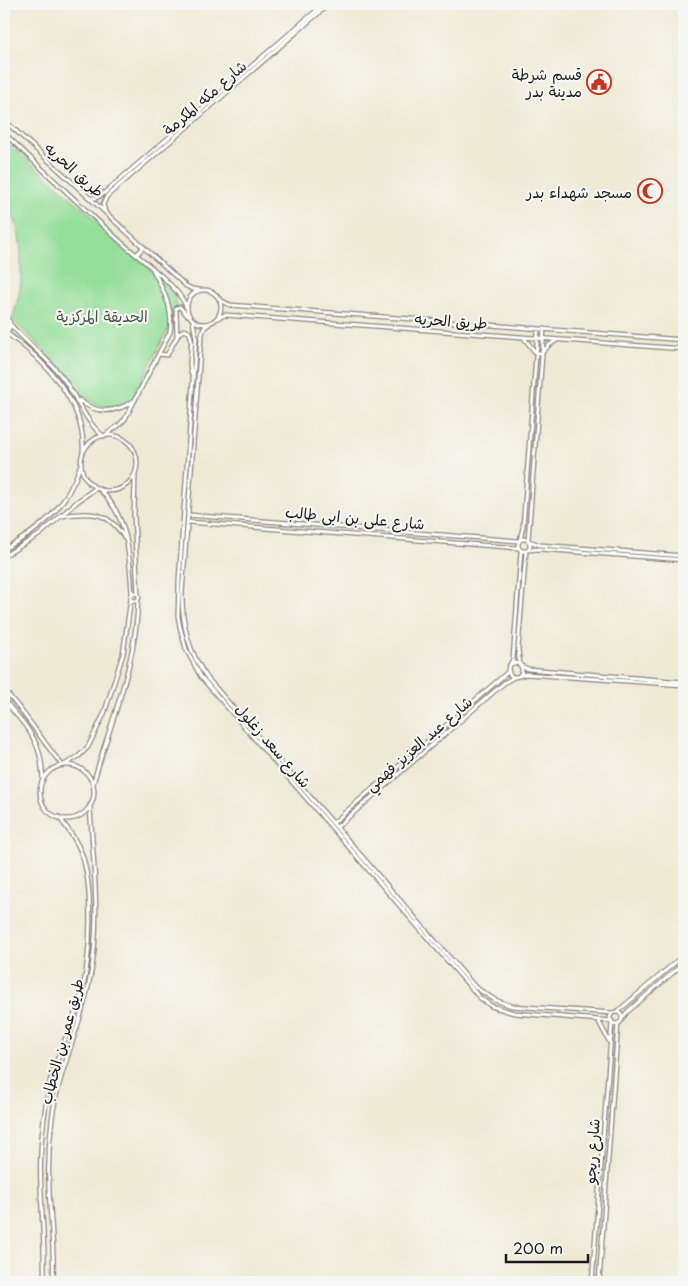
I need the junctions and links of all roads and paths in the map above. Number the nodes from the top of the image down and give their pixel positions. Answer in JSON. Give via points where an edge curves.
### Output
{"nodes":[{"id":1,"x":7,"y":4,"type":"edge"},
{"id":2,"x":324,"y":4,"type":"edge"},
{"id":3,"x":329,"y":4,"type":"edge"},
{"id":4,"x":4,"y":7,"type":"edge"},
{"id":5,"x":275,"y":48,"type":"junction"},
{"id":6,"x":5,"y":123,"type":"edge"},
{"id":7,"x":4,"y":134,"type":"edge"},
{"id":8,"x":116,"y":185,"type":"junction"},
{"id":9,"x":90,"y":198,"type":"junction"},
{"id":10,"x":106,"y":213,"type":"junction"},
{"id":11,"x":144,"y":248,"type":"junction"},
{"id":12,"x":136,"y":255,"type":"junction"},
{"id":13,"x":153,"y":270,"type":"junction"},
{"id":14,"x":200,"y":290,"type":"junction"},
{"id":15,"x":220,"y":300,"type":"junction"},
{"id":16,"x":233,"y":306,"type":"junction"},
{"id":17,"x":186,"y":307,"type":"junction"},
{"id":18,"x":343,"y":314,"type":"junction"},
{"id":19,"x":188,"y":315,"type":"junction"},
{"id":20,"x":232,"y":315,"type":"junction"},
{"id":21,"x":358,"y":315,"type":"junction"},
{"id":22,"x":4,"y":317,"type":"edge"},
{"id":23,"x":217,"y":318,"type":"junction"},
{"id":24,"x":193,"y":322,"type":"junction"},
{"id":25,"x":342,"y":323,"type":"junction"},
{"id":26,"x":10,"y":324,"type":"junction"},
{"id":27,"x":209,"y":324,"type":"junction"},
{"id":28,"x":356,"y":324,"type":"junction"},
{"id":29,"x":538,"y":329,"type":"junction"},
{"id":30,"x":544,"y":329,"type":"junction"},
{"id":31,"x":4,"y":332,"type":"edge"},
{"id":32,"x":177,"y":337,"type":"junction"},
{"id":33,"x":524,"y":337,"type":"junction"},
{"id":34,"x":198,"y":338,"type":"junction"},
{"id":35,"x":537,"y":338,"type":"junction"},
{"id":36,"x":544,"y":339,"type":"junction"},
{"id":37,"x":558,"y":340,"type":"junction"},
{"id":38,"x":684,"y":340,"type":"edge"},
{"id":39,"x":684,"y":349,"type":"edge"},
{"id":40,"x":536,"y":353,"type":"junction"},
{"id":41,"x":159,"y":354,"type":"junction"},
{"id":42,"x":542,"y":354,"type":"junction"},
{"id":43,"x":193,"y":378,"type":"junction"},
{"id":44,"x":76,"y":397,"type":"junction"},
{"id":45,"x":135,"y":400,"type":"junction"},
{"id":46,"x":103,"y":436,"type":"junction"},
{"id":47,"x":189,"y":442,"type":"junction"},
{"id":48,"x":194,"y":442,"type":"junction"},
{"id":49,"x":83,"y":453,"type":"junction"},
{"id":50,"x":81,"y":464,"type":"junction"},
{"id":51,"x":135,"y":473,"type":"junction"},
{"id":52,"x":97,"y":488,"type":"junction"},
{"id":53,"x":63,"y":503,"type":"junction"},
{"id":54,"x":70,"y":508,"type":"junction"},
{"id":55,"x":188,"y":515,"type":"junction"},
{"id":56,"x":62,"y":516,"type":"junction"},
{"id":57,"x":201,"y":516,"type":"junction"},
{"id":58,"x":188,"y":522,"type":"junction"},
{"id":59,"x":201,"y":522,"type":"junction"},
{"id":60,"x":522,"y":531,"type":"junction"},
{"id":61,"x":528,"y":532,"type":"junction"},
{"id":62,"x":510,"y":541,"type":"junction"},
{"id":63,"x":520,"y":541,"type":"junction"},
{"id":64,"x":528,"y":541,"type":"junction"},
{"id":65,"x":127,"y":543,"type":"junction"},
{"id":66,"x":510,"y":546,"type":"junction"},
{"id":67,"x":540,"y":547,"type":"junction"},
{"id":68,"x":4,"y":549,"type":"edge"},
{"id":69,"x":520,"y":549,"type":"junction"},
{"id":70,"x":527,"y":550,"type":"junction"},
{"id":71,"x":4,"y":556,"type":"edge"},
{"id":72,"x":684,"y":556,"type":"edge"},
{"id":73,"x":521,"y":557,"type":"junction"},
{"id":74,"x":526,"y":557,"type":"junction"},
{"id":75,"x":668,"y":557,"type":"junction"},
{"id":76,"x":684,"y":560,"type":"edge"},
{"id":77,"x":131,"y":596,"type":"junction"},
{"id":78,"x":138,"y":597,"type":"junction"},
{"id":79,"x":513,"y":655,"type":"junction"},
{"id":80,"x":518,"y":655,"type":"junction"},
{"id":81,"x":121,"y":663,"type":"junction"},
{"id":82,"x":510,"y":665,"type":"junction"},
{"id":83,"x":520,"y":666,"type":"junction"},
{"id":84,"x":120,"y":668,"type":"junction"},
{"id":85,"x":129,"y":668,"type":"junction"},
{"id":86,"x":509,"y":671,"type":"junction"},
{"id":87,"x":532,"y":672,"type":"junction"},
{"id":88,"x":519,"y":676,"type":"junction"},
{"id":89,"x":514,"y":677,"type":"junction"},
{"id":90,"x":500,"y":679,"type":"junction"},
{"id":91,"x":504,"y":683,"type":"junction"},
{"id":92,"x":684,"y":684,"type":"edge"},
{"id":93,"x":4,"y":690,"type":"edge"},
{"id":94,"x":4,"y":700,"type":"edge"},
{"id":95,"x":234,"y":712,"type":"junction"},
{"id":96,"x":63,"y":765,"type":"junction"},
{"id":97,"x":43,"y":779,"type":"junction"},
{"id":98,"x":93,"y":784,"type":"junction"},
{"id":99,"x":306,"y":797,"type":"junction"},
{"id":100,"x":90,"y":805,"type":"junction"},
{"id":101,"x":344,"y":813,"type":"junction"},
{"id":102,"x":59,"y":817,"type":"junction"},
{"id":103,"x":348,"y":817,"type":"junction"},
{"id":104,"x":333,"y":823,"type":"junction"},
{"id":105,"x":337,"y":827,"type":"junction"},
{"id":106,"x":435,"y":943,"type":"junction"},
{"id":107,"x":684,"y":955,"type":"edge"},
{"id":108,"x":684,"y":962,"type":"edge"},
{"id":109,"x":625,"y":1006,"type":"junction"},
{"id":110,"x":629,"y":1011,"type":"junction"},
{"id":111,"x":615,"y":1012,"type":"junction"},
{"id":112,"x":622,"y":1019,"type":"junction"},
{"id":113,"x":598,"y":1020,"type":"junction"},
{"id":114,"x":612,"y":1021,"type":"junction"},
{"id":115,"x":618,"y":1023,"type":"junction"},
{"id":116,"x":611,"y":1034,"type":"junction"},
{"id":117,"x":618,"y":1034,"type":"junction"},
{"id":118,"x":610,"y":1044,"type":"junction"},
{"id":119,"x":602,"y":1154,"type":"junction"},
{"id":120,"x":608,"y":1155,"type":"junction"},
{"id":121,"x":44,"y":1282,"type":"edge"},
{"id":122,"x":52,"y":1282,"type":"edge"},
{"id":123,"x":592,"y":1282,"type":"edge"},
{"id":124,"x":599,"y":1282,"type":"edge"}],
"edges":[{"from":1,"to":4,"type":"street"},
{"from":2,"to":5,"type":"street","name":"شارع مكه المكرمة"},
{"from":3,"to":5,"type":"street","name":"شارع مكه المكرمة"},
{"from":5,"to":8,"type":"street","name":"شارع مكه المكرمة"},
{"from":6,"to":9,"type":"street","name":"طريق الحريه"},
{"from":7,"to":12,"type":"street","name":"طريق الحريه"},
{"from":8,"to":9,"type":"street","name":"شارع مكه المكرمة","via":[[101,196]]},
{"from":8,"to":10,"type":"street","name":"شارع مكه المكرمة","via":[[105,198]]},
{"from":9,"to":10,"type":"street","name":"طريق الحريه"},
{"from":10,"to":11,"type":"street","name":"طريق الحريه"},
{"from":11,"to":12,"type":"street"},
{"from":11,"to":14,"type":"street","name":"طريق الحريه","via":[[186,286]]},
{"from":12,"to":13,"type":"street","name":"طريق الحريه"},
{"from":13,"to":17,"type":"street","name":"طريق الحريه","via":[[177,291]]},
{"from":13,"to":41,"type":"street","via":[[167,301],[171,321],[170,332]]},
{"from":14,"to":15,"type":"street","via":[[210,290]]},
{"from":14,"to":17,"type":"street","via":[[192,294]]},
{"from":15,"to":16,"type":"street","name":"طريق الحريه"},
{"from":15,"to":23,"type":"street","via":[[221,310]]},
{"from":16,"to":18,"type":"street","name":"طريق الحريه"},
{"from":16,"to":20,"type":"street","via":[[230,310]]},
{"from":17,"to":19,"type":"street"},
{"from":18,"to":21,"type":"street","name":"طريق الحريه"},
{"from":18,"to":25,"type":"street","via":[[345,319]]},
{"from":19,"to":24,"type":"street"},
{"from":19,"to":32,"type":"street","via":[[180,307],[176,308]]},
{"from":20,"to":23,"type":"street","name":"طريق الحريه"},
{"from":20,"to":25,"type":"street","name":"طريق الحريه"},
{"from":21,"to":28,"type":"street","via":[[354,320]]},
{"from":21,"to":29,"type":"street","name":"طريق الحريه"},
{"from":22,"to":26,"type":"street"},
{"from":23,"to":27,"type":"street"},
{"from":24,"to":27,"type":"street"},
{"from":24,"to":34,"type":"street","name":"شارع سعد زغلول"},
{"from":25,"to":28,"type":"street","name":"طريق الحريه"},
{"from":26,"to":31,"type":"street"},
{"from":26,"to":44,"type":"street","via":[[54,367]]},
{"from":27,"to":34,"type":"street","name":"شارع سعد زغلول"},
{"from":28,"to":33,"type":"street","name":"طريق الحريه"},
{"from":29,"to":30,"type":"street","name":"طريق الحريه"},
{"from":29,"to":35,"type":"street"},
{"from":30,"to":36,"type":"street"},
{"from":30,"to":38,"type":"street","name":"طريق الحريه"},
{"from":31,"to":49,"type":"street","via":[[35,357],[67,395],[81,428]]},
{"from":32,"to":41,"type":"street","via":[[167,355]]},
{"from":32,"to":43,"type":"street","via":[[182,330],[190,333],[189,368]]},
{"from":33,"to":35,"type":"street","name":"طريق الحريه"},
{"from":33,"to":40,"type":"street"},
{"from":34,"to":43,"type":"street","name":"شارع سعد زغلول"},
{"from":34,"to":48,"type":"street","name":"شارع سعد زغلول"},
{"from":35,"to":36,"type":"street","name":"طريق الحريه"},
{"from":35,"to":40,"type":"street"},
{"from":36,"to":37,"type":"street","name":"طريق الحريه"},
{"from":36,"to":42,"type":"street"},
{"from":37,"to":39,"type":"street","name":"طريق الحريه"},
{"from":37,"to":42,"type":"street"},
{"from":40,"to":42,"type":"street"},
{"from":40,"to":60,"type":"street"},
{"from":41,"to":45,"type":"street"},
{"from":42,"to":61,"type":"street"},
{"from":43,"to":47,"type":"street","name":"شارع سعد زغلول"},
{"from":44,"to":45,"type":"street","via":[[87,406],[106,411],[119,409]]},
{"from":44,"to":46,"type":"street","via":[[90,422]]},
{"from":45,"to":46,"type":"street","via":[[121,423]]},
{"from":46,"to":49,"type":"street","via":[[91,442]]},
{"from":46,"to":51,"type":"street","via":[[117,436],[130,444],[136,457]]},
{"from":47,"to":48,"type":"street"},
{"from":47,"to":95,"type":"street","name":"شارع سعد زغلول","via":[[178,616],[186,649],[195,668]]},
{"from":48,"to":55,"type":"street","name":"شارع سعد زغلول"},
{"from":49,"to":50,"type":"street"},
{"from":50,"to":52,"type":"street","via":[[84,476]]},
{"from":50,"to":53,"type":"street"},
{"from":51,"to":52,"type":"street","via":[[121,488],[110,491]]},
{"from":51,"to":78,"type":"street"},
{"from":52,"to":54,"type":"street"},
{"from":52,"to":65,"type":"street","via":[[118,512]]},
{"from":53,"to":54,"type":"street"},
{"from":53,"to":68,"type":"street","via":[[41,526]]},
{"from":54,"to":56,"type":"street"},
{"from":55,"to":57,"type":"street","name":"شارع على بن ابى طالب"},
{"from":55,"to":58,"type":"street","name":"شارع سعد زغلول"},
{"from":56,"to":65,"type":"street","via":[[87,512],[102,516],[115,524]]},
{"from":56,"to":71,"type":"street","via":[[39,535]]},
{"from":57,"to":59,"type":"street"},
{"from":57,"to":62,"type":"street","name":"شارع على بن ابى طالب"},
{"from":58,"to":59,"type":"street","name":"شارع على بن ابى طالب"},
{"from":58,"to":95,"type":"street","name":"شارع سعد زغلول","via":[[182,605],[187,638],[199,666]]},
{"from":59,"to":66,"type":"street","name":"شارع على بن ابى طالب"},
{"from":60,"to":61,"type":"street"},
{"from":60,"to":63,"type":"street"},
{"from":61,"to":64,"type":"street"},
{"from":62,"to":63,"type":"street","name":"شارع على بن ابى طالب"},
{"from":62,"to":66,"type":"street"},
{"from":63,"to":64,"type":"street"},
{"from":63,"to":69,"type":"street"},
{"from":64,"to":67,"type":"street"},
{"from":64,"to":70,"type":"street"},
{"from":65,"to":77,"type":"street"},
{"from":66,"to":69,"type":"street","name":"شارع على بن ابى طالب"},
{"from":67,"to":70,"type":"street"},
{"from":67,"to":75,"type":"street"},
{"from":69,"to":70,"type":"street"},
{"from":69,"to":73,"type":"street"},
{"from":70,"to":74,"type":"street"},
{"from":72,"to":75,"type":"street"},
{"from":73,"to":74,"type":"street"},
{"from":73,"to":79,"type":"street"},
{"from":74,"to":80,"type":"street"},
{"from":75,"to":76,"type":"street"},
{"from":77,"to":78,"type":"street","via":[[136,593]]},
{"from":77,"to":78,"type":"street","via":[[134,601]]},
{"from":77,"to":81,"type":"street"},
{"from":78,"to":85,"type":"street"},
{"from":79,"to":80,"type":"street"},
{"from":79,"to":82,"type":"street"},
{"from":80,"to":83,"type":"street"},
{"from":81,"to":84,"type":"street"},
{"from":81,"to":85,"type":"street"},
{"from":82,"to":83,"type":"street","via":[[516,663]]},
{"from":82,"to":86,"type":"street"},
{"from":83,"to":87,"type":"street"},
{"from":83,"to":88,"type":"street","via":[[522,672]]},
{"from":84,"to":85,"type":"street"},
{"from":84,"to":96,"type":"street","via":[[91,742],[79,756]]},
{"from":85,"to":98,"type":"street"},
{"from":86,"to":89,"type":"street"},
{"from":86,"to":90,"type":"street","name":"شارع عبد العزيز فهمي"},
{"from":87,"to":88,"type":"street"},
{"from":87,"to":92,"type":"street"},
{"from":88,"to":89,"type":"street"},
{"from":89,"to":91,"type":"street","name":"شارع عبد العزيز فهمي"},
{"from":90,"to":91,"type":"street"},
{"from":90,"to":101,"type":"street","name":"شارع عبد العزيز فهمي"},
{"from":91,"to":103,"type":"street","name":"شارع عبد العزيز فهمي"},
{"from":93,"to":96,"type":"street"},
{"from":94,"to":97,"type":"street","via":[[35,741]]},
{"from":95,"to":99,"type":"street","name":"شارع سعد زغلول"},
{"from":96,"to":97,"type":"street","via":[[49,771]]},
{"from":96,"to":98,"type":"street","via":[[79,767]]},
{"from":97,"to":102,"type":"street","via":[[40,788],[42,801]]},
{"from":98,"to":100,"type":"street"},
{"from":99,"to":104,"type":"street","name":"شارع سعد زغلول"},
{"from":99,"to":106,"type":"street","name":"شارع سعد زغلول"},
{"from":100,"to":102,"type":"street","via":[[77,816]]},
{"from":100,"to":122,"type":"street","name":"طريق عمر بن الخطاب","via":[[95,944],[87,995],[62,1074],[52,1119],[48,1172]]},
{"from":101,"to":103,"type":"street"},
{"from":101,"to":104,"type":"street","name":"شارع عبد العزيز فهمي"},
{"from":102,"to":121,"type":"street","name":"طريق عمر بن الخطاب","via":[[75,840],[85,865],[88,944],[81,993],[51,1080],[43,1126],[40,1163]]},
{"from":103,"to":105,"type":"street","name":"شارع عبد العزيز فهمي"},
{"from":104,"to":105,"type":"street","name":"شارع سعد زغلول"},
{"from":105,"to":106,"type":"street","name":"شارع سعد زغلول"},
{"from":106,"to":111,"type":"street","name":"شارع سعد زغلول","via":[[476,987],[495,1000],[520,1007]]},
{"from":106,"to":113,"type":"street","name":"شارع سعد زغلول","via":[[471,988],[491,1006],[514,1013]]},
{"from":107,"to":109,"type":"street"},
{"from":108,"to":110,"type":"street"},
{"from":109,"to":110,"type":"street"},
{"from":109,"to":111,"type":"street"},
{"from":110,"to":112,"type":"street"},
{"from":111,"to":112,"type":"street","via":[[622,1015]]},
{"from":111,"to":114,"type":"street"},
{"from":112,"to":115,"type":"street"},
{"from":113,"to":114,"type":"street","name":"شارع سعد زغلول"},
{"from":113,"to":118,"type":"street"},
{"from":114,"to":115,"type":"street"},
{"from":114,"to":116,"type":"street","name":"شارع ريجو"},
{"from":115,"to":117,"type":"street","name":"شارع ريجو"},
{"from":116,"to":117,"type":"street"},
{"from":116,"to":118,"type":"street","name":"شارع ريجو"},
{"from":117,"to":120,"type":"street","name":"شارع ريجو"},
{"from":118,"to":119,"type":"street","name":"شارع ريجو"},
{"from":119,"to":120,"type":"street"},
{"from":119,"to":123,"type":"street","name":"شارع ريجو"},
{"from":120,"to":124,"type":"street","name":"شارع ريجو"}]}
